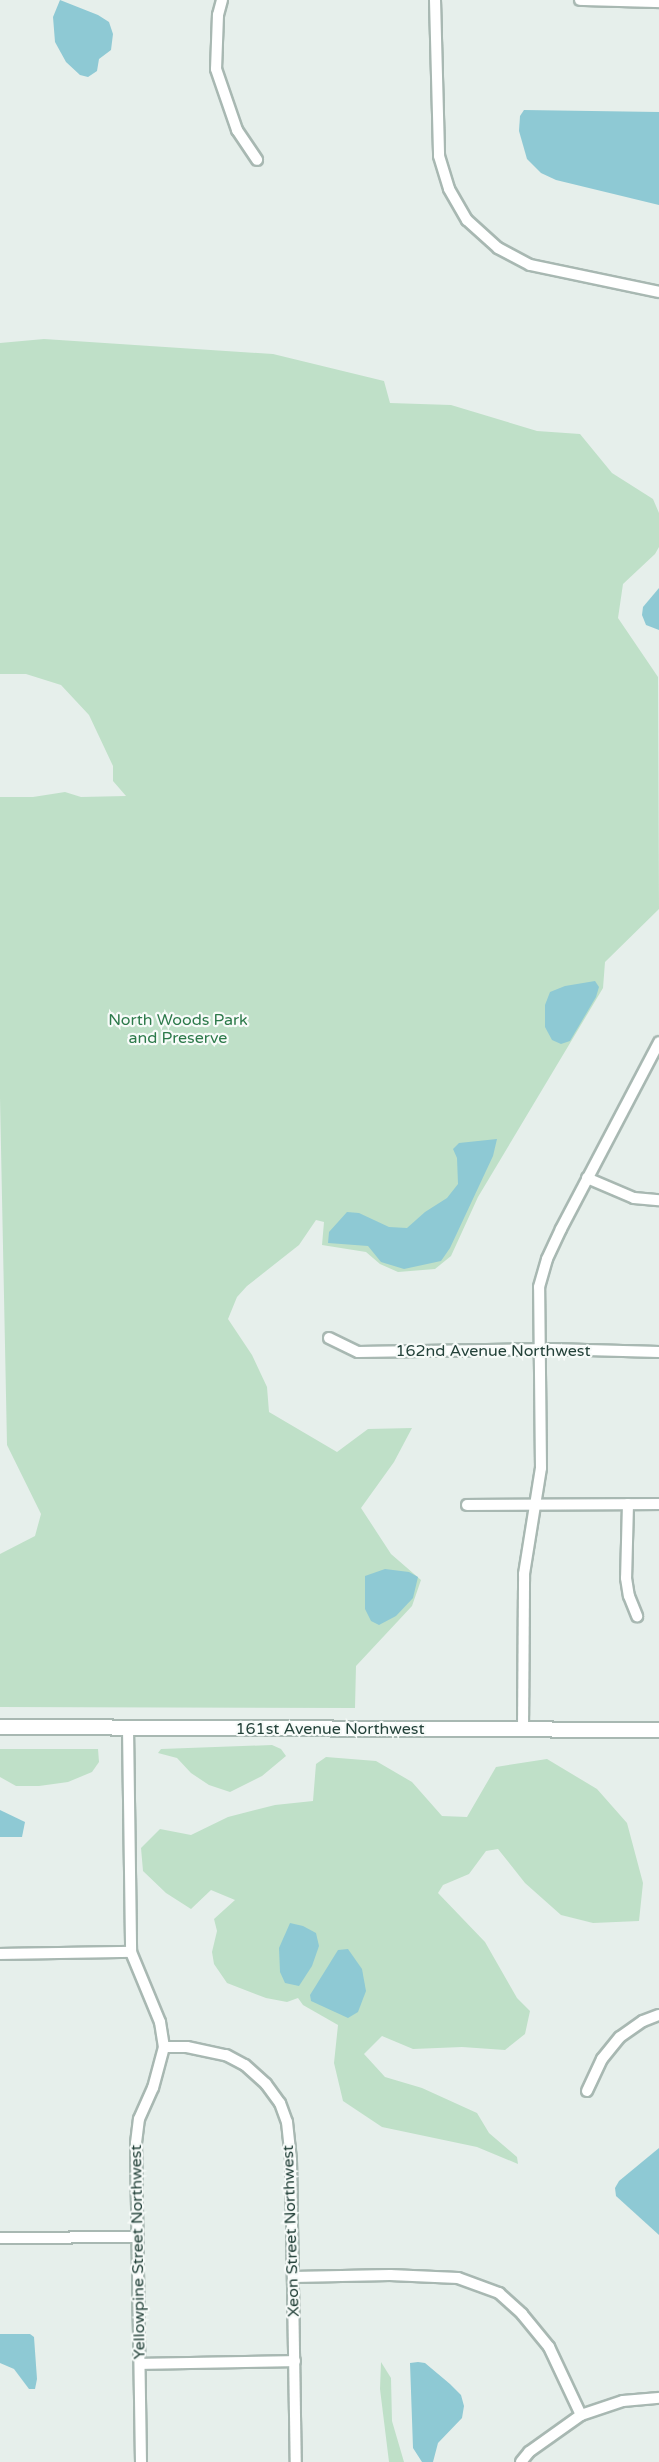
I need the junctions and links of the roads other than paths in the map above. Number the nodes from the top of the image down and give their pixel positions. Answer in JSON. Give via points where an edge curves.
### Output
{"nodes":[{"id":1,"x":222,"y":0,"type":"edge"},
{"id":2,"x":435,"y":0,"type":"edge"},
{"id":3,"x":580,"y":0,"type":"edge"},
{"id":4,"x":659,"y":2,"type":"edge"},
{"id":5,"x":257,"y":160,"type":"dead end"},
{"id":6,"x":659,"y":292,"type":"edge"},
{"id":7,"x":659,"y":1042,"type":"edge"},
{"id":8,"x":587,"y":1178,"type":"junction"},
{"id":9,"x":659,"y":1200,"type":"edge"},
{"id":10,"x":329,"y":1338,"type":"dead end"},
{"id":11,"x":539,"y":1349,"type":"junction"},
{"id":12,"x":659,"y":1352,"type":"edge"},
{"id":13,"x":628,"y":1504,"type":"junction"},
{"id":14,"x":659,"y":1504,"type":"edge"},
{"id":15,"x":467,"y":1505,"type":"dead end"},
{"id":16,"x":536,"y":1505,"type":"junction"},
{"id":17,"x":637,"y":1616,"type":"dead end"},
{"id":18,"x":0,"y":1727,"type":"edge"},
{"id":19,"x":128,"y":1728,"type":"junction"},
{"id":20,"x":523,"y":1730,"type":"junction"},
{"id":21,"x":659,"y":1730,"type":"edge"},
{"id":22,"x":131,"y":1952,"type":"junction"},
{"id":23,"x":0,"y":1954,"type":"edge"},
{"id":24,"x":659,"y":2015,"type":"edge"},
{"id":25,"x":164,"y":2047,"type":"junction"},
{"id":26,"x":587,"y":2091,"type":"dead end"},
{"id":27,"x":138,"y":2237,"type":"junction"},
{"id":28,"x":0,"y":2238,"type":"edge"},
{"id":29,"x":294,"y":2277,"type":"junction"},
{"id":30,"x":295,"y":2361,"type":"junction"},
{"id":31,"x":140,"y":2364,"type":"junction"},
{"id":32,"x":659,"y":2398,"type":"edge"},
{"id":33,"x":581,"y":2415,"type":"junction"},
{"id":34,"x":141,"y":2462,"type":"edge"},
{"id":35,"x":296,"y":2462,"type":"edge"},
{"id":36,"x":521,"y":2462,"type":"edge"}],
"edges":[{"from":1,"to":5,"type":"street","via":[[216,69],[237,130]]},
{"from":2,"to":6,"type":"street","via":[[437,135],[441,163],[456,202],[487,240],[510,256],[536,267]]},
{"from":3,"to":4,"type":"street"},
{"from":7,"to":8,"type":"street"},
{"from":8,"to":9,"type":"street","via":[[634,1198]]},
{"from":8,"to":11,"type":"street","via":[[561,1229],[539,1287]]},
{"from":10,"to":11,"type":"street","name":"162nd Avenue Northwest","via":[[358,1352]]},
{"from":11,"to":12,"type":"street","name":"162nd Avenue Northwest"},
{"from":11,"to":16,"type":"street","via":[[541,1468]]},
{"from":13,"to":14,"type":"street"},
{"from":13,"to":16,"type":"street"},
{"from":13,"to":17,"type":"street","via":[[626,1578]]},
{"from":15,"to":16,"type":"street"},
{"from":16,"to":20,"type":"street","via":[[524,1574]]},
{"from":18,"to":19,"type":"main road","name":"161st Avenue Northwest"},
{"from":19,"to":20,"type":"main road","name":"161st Avenue Northwest"},
{"from":19,"to":22,"type":"street"},
{"from":20,"to":21,"type":"main road","name":"161st Avenue Northwest"},
{"from":22,"to":23,"type":"street"},
{"from":22,"to":25,"type":"street","via":[[160,2022]]},
{"from":24,"to":26,"type":"street","via":[[620,2037],[602,2059]]},
{"from":25,"to":27,"type":"street","name":"Yellowpine Street Northwest","via":[[153,2088],[139,2119]]},
{"from":25,"to":29,"type":"street","name":"Xeon Street Northwest","via":[[226,2055],[245,2065],[280,2103],[291,2160]]},
{"from":27,"to":28,"type":"street"},
{"from":27,"to":31,"type":"street","name":"Yellowpine Street Northwest"},
{"from":29,"to":30,"type":"street","name":"Xeon Street Northwest"},
{"from":29,"to":33,"type":"street","via":[[458,2278],[499,2294],[522,2314],[549,2347]]},
{"from":30,"to":31,"type":"street"},
{"from":30,"to":35,"type":"street","name":"Xeon Street Northwest"},
{"from":31,"to":34,"type":"street","name":"Yellowpine Street Northwest"},
{"from":32,"to":33,"type":"street","via":[[623,2401]]},
{"from":33,"to":36,"type":"street"}]}
